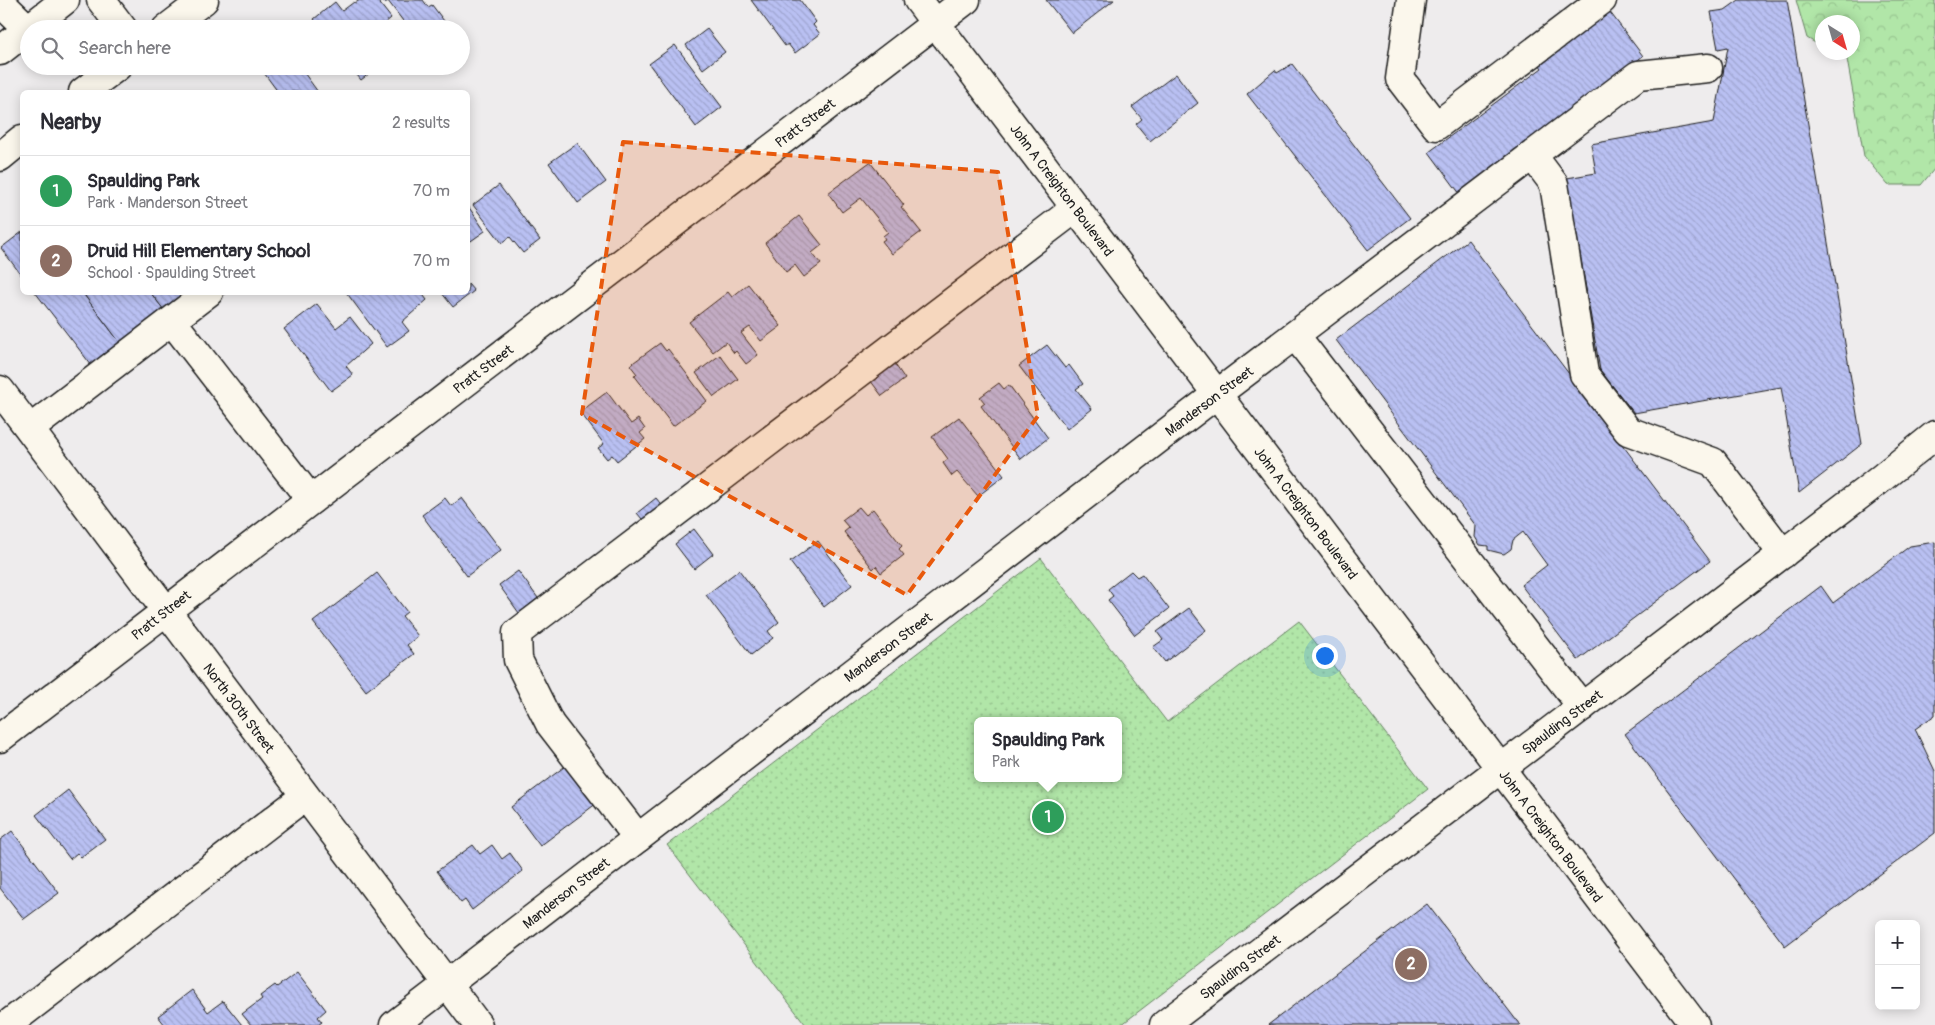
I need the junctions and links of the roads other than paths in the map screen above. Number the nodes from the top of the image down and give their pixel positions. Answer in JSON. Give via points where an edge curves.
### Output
{"nodes":[{"id":1,"x":65,"y":0,"type":"edge"},
{"id":2,"x":100,"y":0,"type":"edge"},
{"id":3,"x":204,"y":0,"type":"edge"},
{"id":4,"x":918,"y":0,"type":"edge"},
{"id":5,"x":966,"y":0,"type":"edge"},
{"id":6,"x":1411,"y":0,"type":"edge"},
{"id":7,"x":1602,"y":0,"type":"edge"},
{"id":8,"x":0,"y":2,"type":"edge"},
{"id":9,"x":39,"y":20,"type":"edge"},
{"id":10,"x":116,"y":20,"type":"edge"},
{"id":11,"x":178,"y":20,"type":"edge"},
{"id":12,"x":20,"y":21,"type":"edge"},
{"id":13,"x":936,"y":23,"type":"junction"},
{"id":14,"x":20,"y":35,"type":"edge"},
{"id":15,"x":0,"y":51,"type":"edge"},
{"id":16,"x":1708,"y":68,"type":"dead end"},
{"id":17,"x":106,"y":75,"type":"edge"},
{"id":18,"x":86,"y":90,"type":"edge"},
{"id":19,"x":20,"y":141,"type":"edge"},
{"id":20,"x":0,"y":156,"type":"edge"},
{"id":21,"x":1533,"y":156,"type":"junction"},
{"id":22,"x":1076,"y":208,"type":"junction"},
{"id":23,"x":205,"y":295,"type":"edge"},
{"id":24,"x":172,"y":321,"type":"junction"},
{"id":25,"x":1295,"y":336,"type":"junction"},
{"id":26,"x":0,"y":390,"type":"edge"},
{"id":27,"x":1217,"y":394,"type":"junction"},
{"id":28,"x":30,"y":429,"type":"junction"},
{"id":29,"x":1935,"y":435,"type":"edge"},
{"id":30,"x":311,"y":500,"type":"junction"},
{"id":31,"x":1783,"y":554,"type":"junction"},
{"id":32,"x":166,"y":611,"type":"junction"},
{"id":33,"x":1582,"y":707,"type":"junction"},
{"id":34,"x":0,"y":738,"type":"edge"},
{"id":35,"x":1500,"y":769,"type":"junction"},
{"id":36,"x":305,"y":796,"type":"junction"},
{"id":37,"x":638,"y":838,"type":"junction"},
{"id":38,"x":447,"y":984,"type":"junction"},
{"id":39,"x":7,"y":1025,"type":"edge"},
{"id":40,"x":394,"y":1025,"type":"edge"},
{"id":41,"x":478,"y":1025,"type":"edge"},
{"id":42,"x":1164,"y":1025,"type":"edge"},
{"id":43,"x":1695,"y":1025,"type":"edge"}],
"edges":[{"from":1,"to":9,"type":"street"},
{"from":2,"to":10,"type":"street"},
{"from":3,"to":11,"type":"street"},
{"from":4,"to":13,"type":"street","name":"John A Creighton Boulevard"},
{"from":5,"to":13,"type":"street","name":"Pratt Street"},
{"from":6,"to":7,"type":"street","via":[[1400,79],[1436,126]]},
{"from":8,"to":12,"type":"street"},
{"from":13,"to":22,"type":"street","name":"John A Creighton Boulevard"},
{"from":13,"to":30,"type":"street","name":"Pratt Street"},
{"from":14,"to":15,"type":"street"},
{"from":16,"to":21,"type":"street","name":"Manderson Street","via":[[1638,75]]},
{"from":17,"to":18,"type":"street"},
{"from":19,"to":20,"type":"street"},
{"from":21,"to":25,"type":"street","name":"Manderson Street"},
{"from":21,"to":31,"type":"street","via":[[1554,184],[1584,374],[1628,430],[1713,462]]},
{"from":22,"to":27,"type":"street","name":"John A Creighton Boulevard"},
{"from":22,"to":37,"type":"street","via":[[517,633],[518,660],[550,724]]},
{"from":23,"to":24,"type":"street"},
{"from":24,"to":28,"type":"street"},
{"from":24,"to":30,"type":"street"},
{"from":25,"to":27,"type":"street","name":"Manderson Street"},
{"from":25,"to":33,"type":"street"},
{"from":26,"to":28,"type":"street","name":"North 30th Street"},
{"from":27,"to":35,"type":"street","name":"John A Creighton Boulevard"},
{"from":27,"to":37,"type":"street","name":"Manderson Street"},
{"from":28,"to":32,"type":"street","name":"North 30th Street"},
{"from":29,"to":31,"type":"street","name":"Spaulding Street"},
{"from":30,"to":32,"type":"street","name":"Pratt Street"},
{"from":31,"to":33,"type":"street","name":"Spaulding Street"},
{"from":32,"to":34,"type":"street","name":"Pratt Street"},
{"from":32,"to":36,"type":"street","name":"North 30th Street"},
{"from":33,"to":35,"type":"street","name":"Spaulding Street"},
{"from":35,"to":42,"type":"street","name":"Spaulding Street"},
{"from":35,"to":43,"type":"street","name":"John A Creighton Boulevard"},
{"from":36,"to":38,"type":"street","name":"North 30th Street"},
{"from":36,"to":39,"type":"street"},
{"from":37,"to":38,"type":"street","name":"Manderson Street"},
{"from":38,"to":40,"type":"street","name":"Manderson Street"},
{"from":38,"to":41,"type":"street","name":"North 30th Street"}]}
